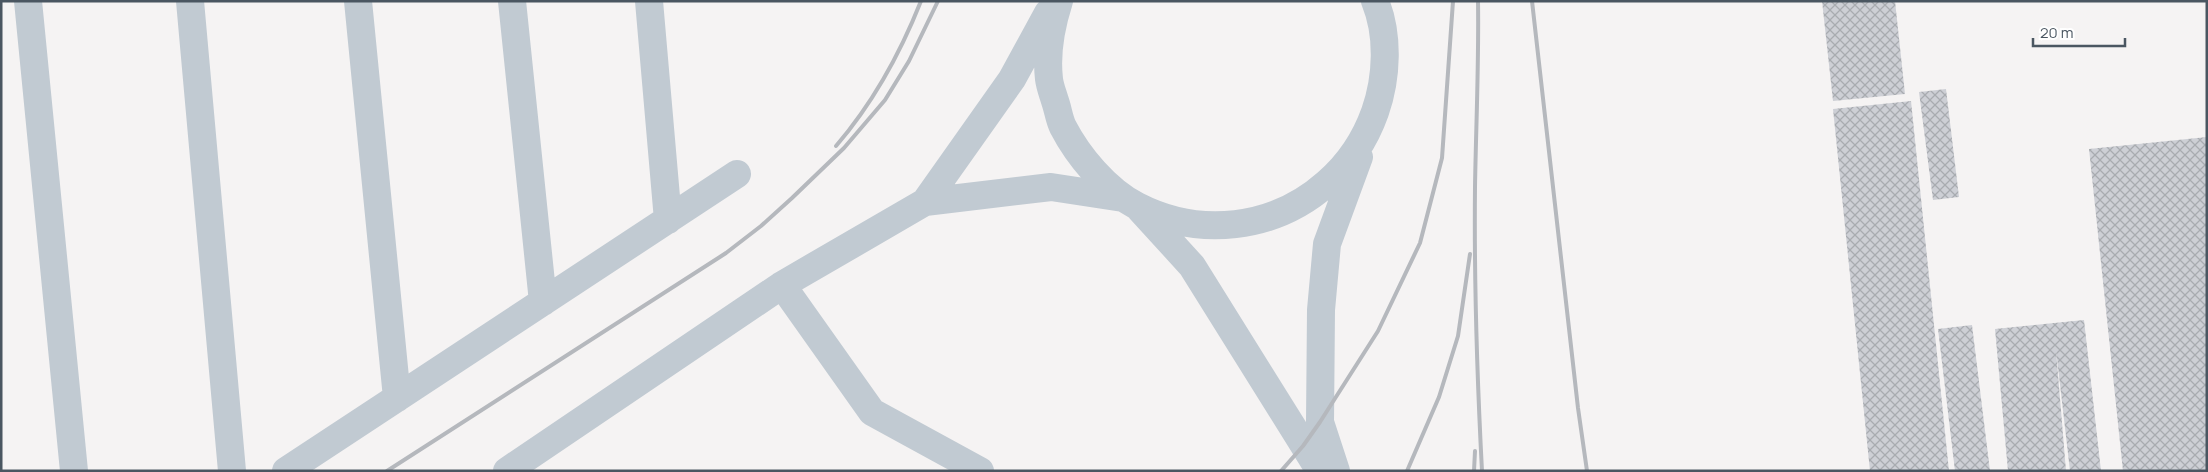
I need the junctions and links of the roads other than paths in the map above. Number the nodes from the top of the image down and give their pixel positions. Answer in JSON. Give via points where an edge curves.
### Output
{"nodes":[{"id":1,"x":28,"y":1,"type":"edge"},
{"id":2,"x":190,"y":1,"type":"edge"},
{"id":3,"x":358,"y":1,"type":"edge"},
{"id":4,"x":512,"y":1,"type":"edge"},
{"id":5,"x":649,"y":1,"type":"edge"},
{"id":6,"x":1055,"y":1,"type":"edge"},
{"id":7,"x":1059,"y":1,"type":"edge"},
{"id":8,"x":1376,"y":4,"type":"edge"},
{"id":9,"x":1369,"y":130,"type":"junction"},
{"id":10,"x":737,"y":174,"type":"dead end"},
{"id":11,"x":925,"y":202,"type":"junction"},
{"id":12,"x":1130,"y":202,"type":"junction"},
{"id":13,"x":668,"y":220,"type":"junction"},
{"id":14,"x":782,"y":285,"type":"junction"},
{"id":15,"x":543,"y":302,"type":"junction"},
{"id":16,"x":397,"y":398,"type":"junction"},
{"id":17,"x":74,"y":471,"type":"edge"},
{"id":18,"x":232,"y":471,"type":"edge"},
{"id":19,"x":286,"y":471,"type":"edge"},
{"id":20,"x":507,"y":471,"type":"edge"},
{"id":21,"x":980,"y":471,"type":"edge"},
{"id":22,"x":1320,"y":471,"type":"edge"},
{"id":23,"x":1336,"y":471,"type":"edge"}],
"edges":[{"from":1,"to":17,"type":"street"},
{"from":2,"to":18,"type":"street"},
{"from":3,"to":16,"type":"street"},
{"from":4,"to":15,"type":"street"},
{"from":5,"to":13,"type":"street"},
{"from":6,"to":11,"type":"street","via":[[1012,79]]},
{"from":7,"to":12,"type":"street","via":[[1050,32],[1049,79],[1062,126],[1088,166]]},
{"from":8,"to":9,"type":"street","via":[[1384,39],[1384,70]]},
{"from":9,"to":12,"type":"street","via":[[1344,168],[1310,198],[1270,218],[1225,226],[1180,222]]},
{"from":9,"to":23,"type":"street","via":[[1328,244],[1320,310],[1320,422]]},
{"from":10,"to":13,"type":"street"},
{"from":11,"to":12,"type":"street","via":[[1051,187]]},
{"from":11,"to":14,"type":"street"},
{"from":12,"to":22,"type":"street","via":[[1192,266]]},
{"from":13,"to":15,"type":"street"},
{"from":14,"to":20,"type":"street"},
{"from":14,"to":21,"type":"street","via":[[872,412]]},
{"from":15,"to":16,"type":"street"},
{"from":16,"to":19,"type":"street"}]}
